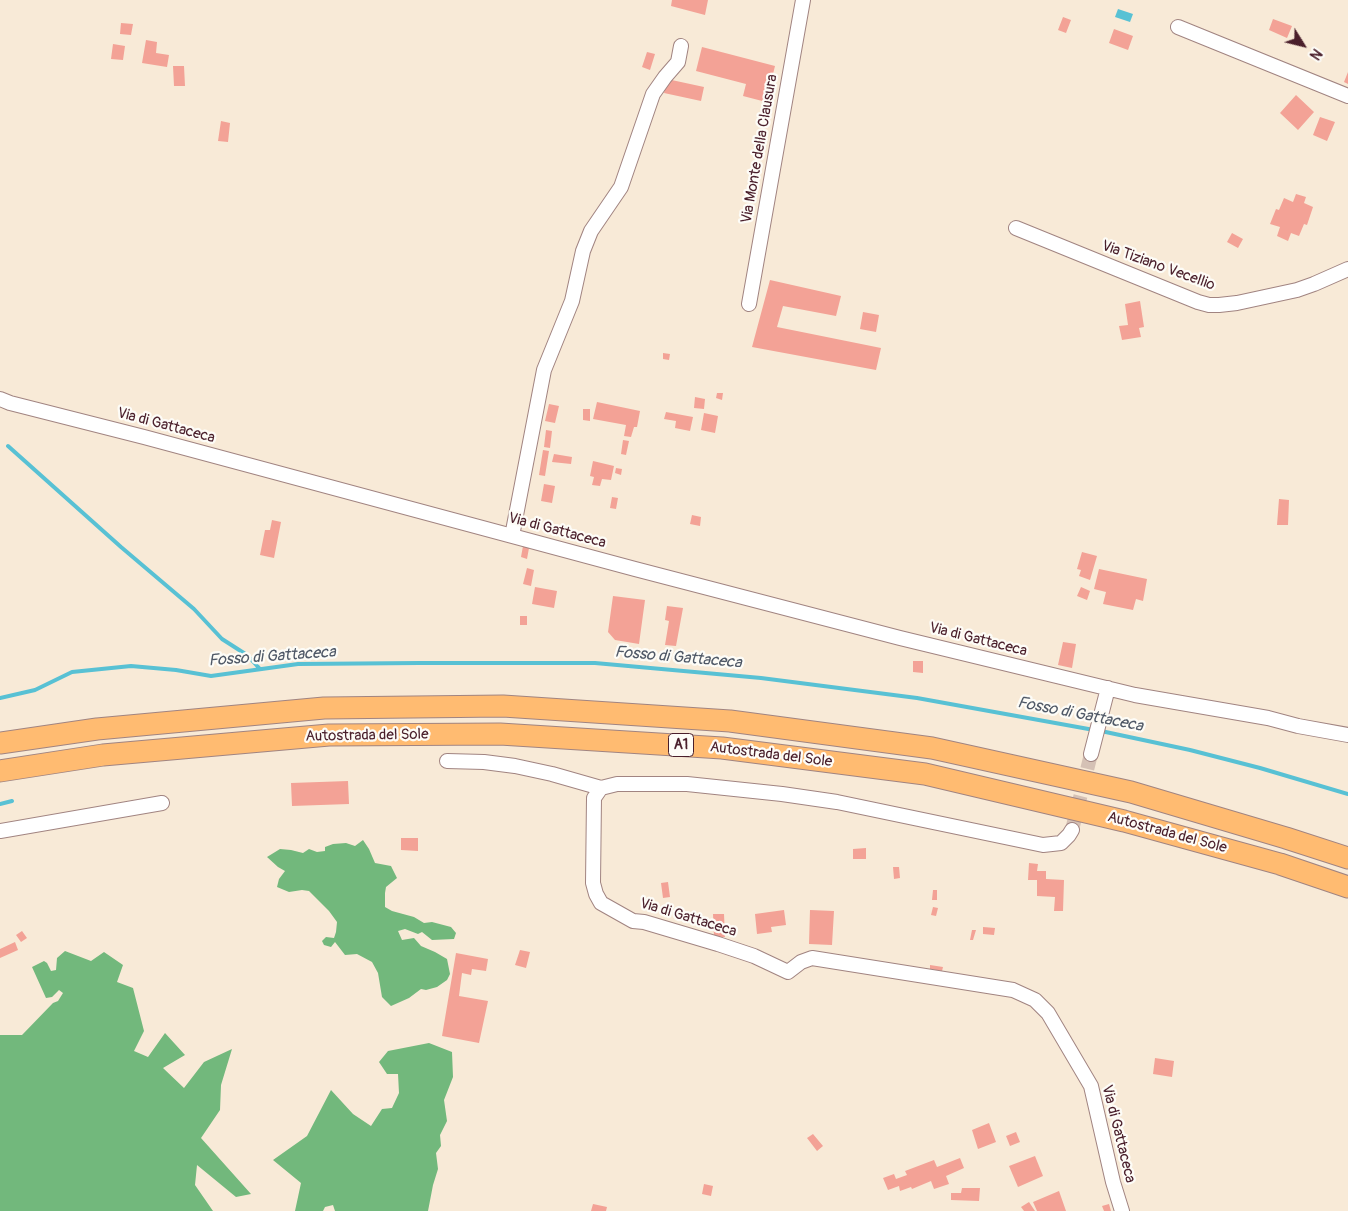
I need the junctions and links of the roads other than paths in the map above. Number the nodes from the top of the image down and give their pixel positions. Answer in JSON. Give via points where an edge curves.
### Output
{"nodes":[{"id":1,"x":803,"y":0,"type":"edge"},
{"id":2,"x":1178,"y":27,"type":"dead end"},
{"id":3,"x":681,"y":46,"type":"dead end"},
{"id":4,"x":1348,"y":96,"type":"edge"},
{"id":5,"x":1016,"y":228,"type":"dead end"},
{"id":6,"x":1348,"y":269,"type":"edge"},
{"id":7,"x":749,"y":304,"type":"dead end"},
{"id":8,"x":0,"y":399,"type":"edge"},
{"id":9,"x":512,"y":536,"type":"junction"},
{"id":10,"x":1108,"y":688,"type":"junction"},
{"id":11,"x":1348,"y":735,"type":"edge"},
{"id":12,"x":0,"y":743,"type":"edge"},
{"id":13,"x":1091,"y":754,"type":"tunnel mouth"},
{"id":14,"x":447,"y":761,"type":"dead end"},
{"id":15,"x":0,"y":771,"type":"edge"},
{"id":16,"x":601,"y":788,"type":"junction"},
{"id":17,"x":162,"y":803,"type":"dead end"},
{"id":18,"x":1072,"y":830,"type":"tunnel mouth"},
{"id":19,"x":0,"y":831,"type":"edge"},
{"id":20,"x":1348,"y":858,"type":"edge"},
{"id":21,"x":1348,"y":887,"type":"edge"},
{"id":22,"x":1122,"y":1211,"type":"edge"}],
"edges":[{"from":1,"to":7,"type":"street","name":"Via Monte della Clausura"},
{"from":2,"to":4,"type":"street"},
{"from":3,"to":9,"type":"street","via":[[678,62],[653,94],[621,187],[591,231],[583,251],[572,301],[544,370]]},
{"from":5,"to":6,"type":"street","name":"Via Tiziano Vecellio","via":[[1209,304],[1237,303],[1297,290]]},
{"from":8,"to":9,"type":"street","name":"Via di Gattaceca"},
{"from":9,"to":10,"type":"street","name":"Via di Gattaceca"},
{"from":10,"to":11,"type":"street","name":"Via di Gattaceca"},
{"from":10,"to":13,"type":"street"},
{"from":12,"to":20,"type":"highway","name":"Autostrada del Sole","number":"A1","via":[[97,729],[324,708],[503,706],[730,720],[932,748],[1122,790]]},
{"from":14,"to":16,"type":"street","via":[[515,766]]},
{"from":15,"to":21,"type":"highway","name":"Autostrada del Sole","number":"A1","via":[[103,755],[329,735],[500,734],[722,748],[925,774],[1124,821],[1280,864]]},
{"from":16,"to":18,"type":"street","via":[[618,784],[687,784],[782,794],[837,802],[1042,845],[1061,843]]},
{"from":16,"to":22,"type":"street","name":"Via di Gattaceca","via":[[594,798],[593,883],[601,903],[633,921],[718,944],[788,972],[812,958],[1013,990],[1035,1000],[1048,1013],[1091,1086]]},
{"from":17,"to":19,"type":"street"}]}
